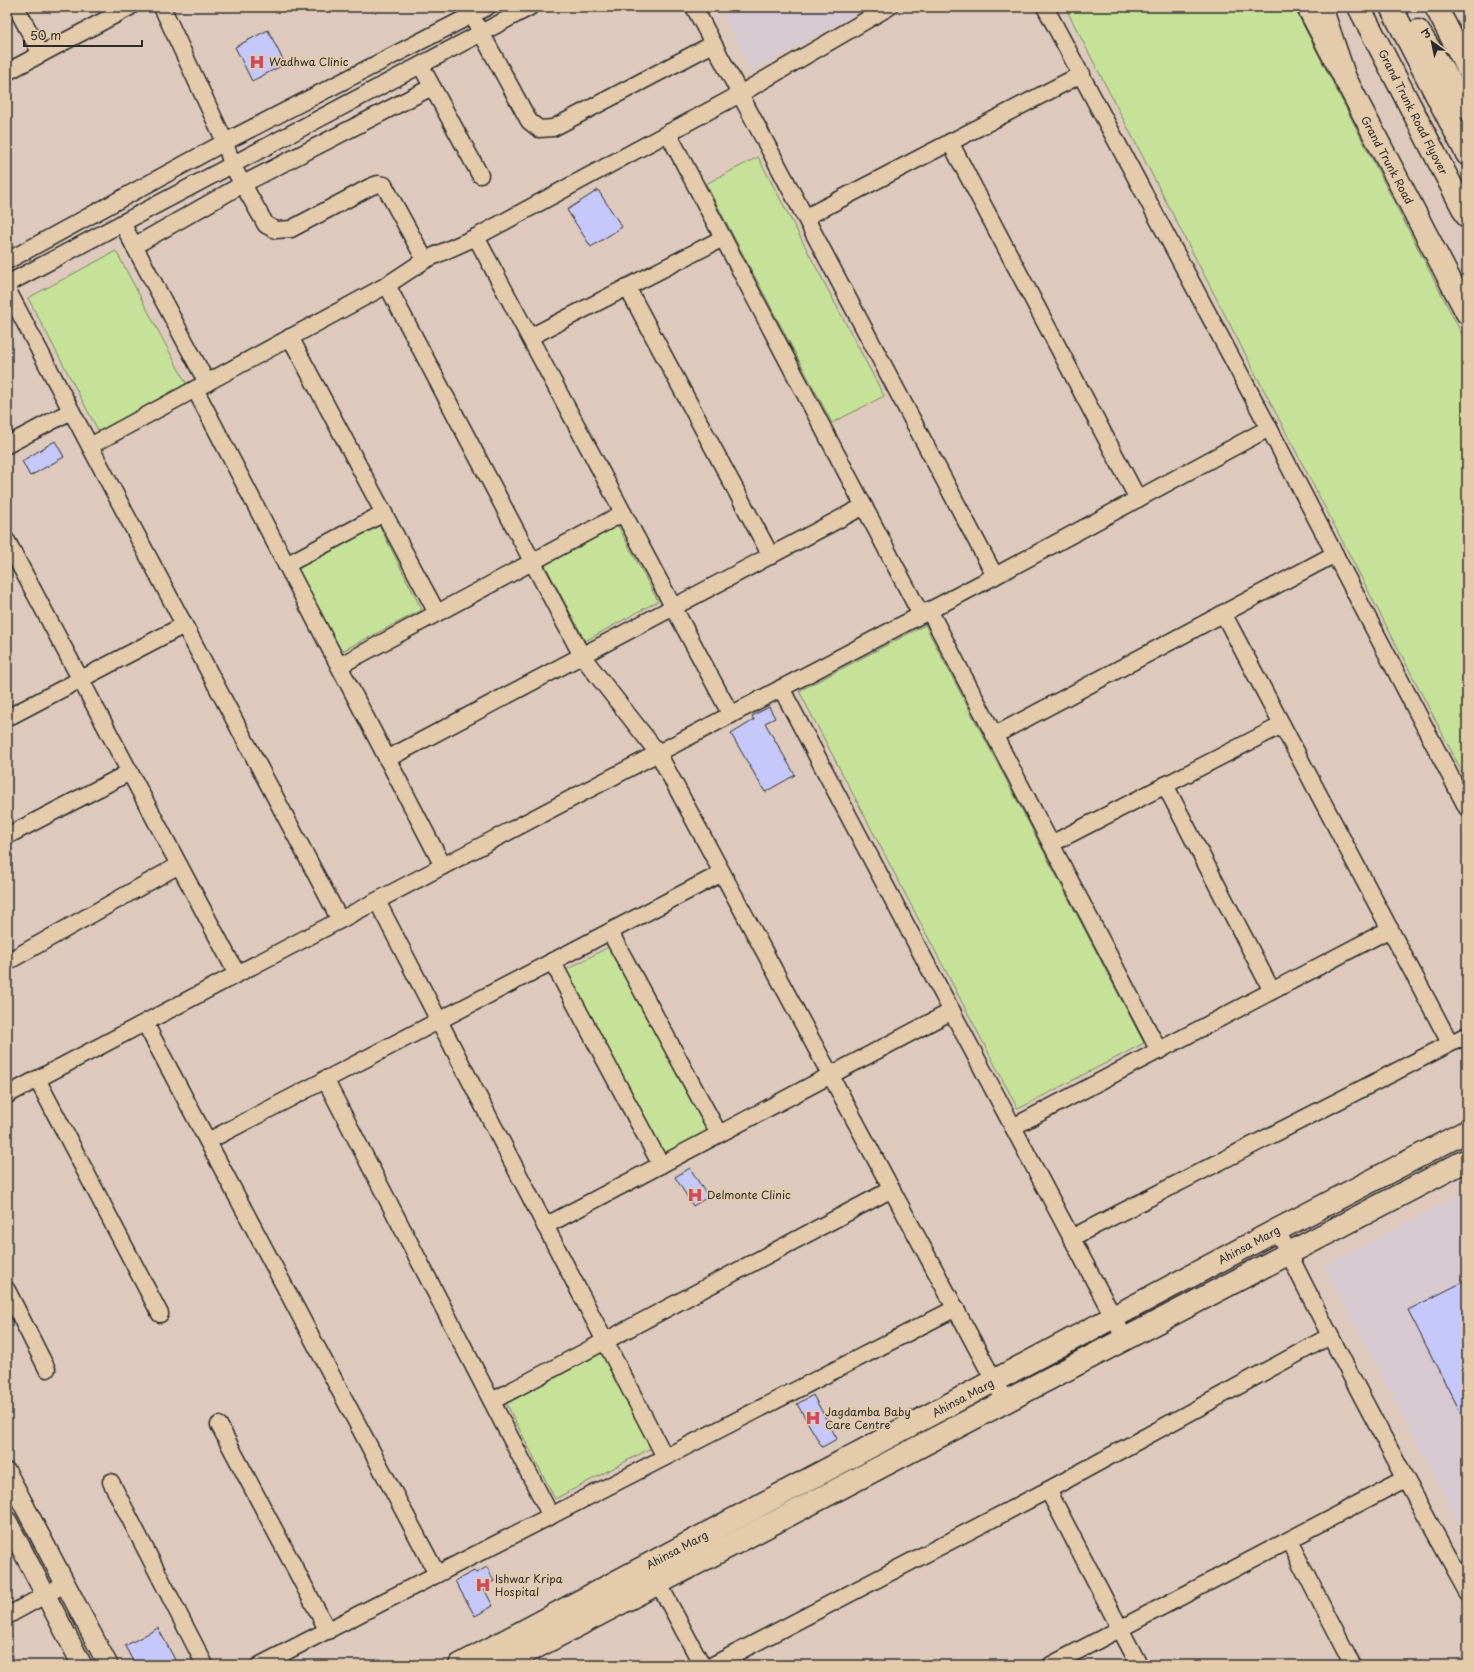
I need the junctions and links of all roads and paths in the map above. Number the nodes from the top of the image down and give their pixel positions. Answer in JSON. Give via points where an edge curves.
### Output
{"nodes":[{"id":1,"x":16,"y":7,"type":"edge"},
{"id":2,"x":130,"y":7,"type":"edge"},
{"id":3,"x":162,"y":7,"type":"edge"},
{"id":4,"x":487,"y":7,"type":"edge"},
{"id":5,"x":530,"y":7,"type":"edge"},
{"id":6,"x":694,"y":7,"type":"edge"},
{"id":7,"x":889,"y":7,"type":"edge"},
{"id":8,"x":1045,"y":7,"type":"edge"},
{"id":9,"x":1308,"y":7,"type":"edge"},
{"id":10,"x":1320,"y":7,"type":"edge"},
{"id":11,"x":1359,"y":7,"type":"edge"},
{"id":12,"x":1391,"y":7,"type":"edge"},
{"id":13,"x":1402,"y":7,"type":"edge"},
{"id":14,"x":1436,"y":7,"type":"edge"},
{"id":15,"x":472,"y":15,"type":"junction"},
{"id":16,"x":482,"y":33,"type":"junction"},
{"id":17,"x":713,"y":44,"type":"junction"},
{"id":18,"x":41,"y":54,"type":"junction"},
{"id":19,"x":421,"y":66,"type":"junction"},
{"id":20,"x":1467,"y":67,"type":"edge"},
{"id":21,"x":7,"y":72,"type":"edge"},
{"id":22,"x":1082,"y":74,"type":"junction"},
{"id":23,"x":1346,"y":80,"type":"junction"},
{"id":24,"x":432,"y":87,"type":"junction"},
{"id":25,"x":740,"y":94,"type":"junction"},
{"id":26,"x":1467,"y":108,"type":"edge"},
{"id":27,"x":668,"y":132,"type":"junction"},
{"id":28,"x":226,"y":142,"type":"junction"},
{"id":29,"x":950,"y":142,"type":"junction"},
{"id":30,"x":1467,"y":154,"type":"edge"},
{"id":31,"x":232,"y":165,"type":"junction"},
{"id":32,"x":480,"y":175,"type":"dead end"},
{"id":33,"x":243,"y":184,"type":"junction"},
{"id":34,"x":1467,"y":216,"type":"edge"},
{"id":35,"x":806,"y":217,"type":"junction"},
{"id":36,"x":122,"y":224,"type":"junction"},
{"id":37,"x":476,"y":237,"type":"junction"},
{"id":38,"x":723,"y":238,"type":"junction"},
{"id":39,"x":134,"y":246,"type":"junction"},
{"id":40,"x":7,"y":260,"type":"edge"},
{"id":41,"x":425,"y":260,"type":"junction"},
{"id":42,"x":7,"y":284,"type":"edge"},
{"id":43,"x":387,"y":285,"type":"junction"},
{"id":44,"x":627,"y":287,"type":"junction"},
{"id":45,"x":7,"y":289,"type":"edge"},
{"id":46,"x":1467,"y":313,"type":"edge"},
{"id":47,"x":290,"y":338,"type":"junction"},
{"id":48,"x":530,"y":338,"type":"junction"},
{"id":49,"x":201,"y":386,"type":"junction"},
{"id":50,"x":71,"y":411,"type":"junction"},
{"id":51,"x":1269,"y":428,"type":"junction"},
{"id":52,"x":7,"y":445,"type":"edge"},
{"id":53,"x":90,"y":446,"type":"junction"},
{"id":54,"x":1138,"y":499,"type":"junction"},
{"id":55,"x":864,"y":506,"type":"junction"},
{"id":56,"x":384,"y":513,"type":"junction"},
{"id":57,"x":623,"y":513,"type":"junction"},
{"id":58,"x":7,"y":541,"type":"edge"},
{"id":59,"x":1334,"y":554,"type":"junction"},
{"id":60,"x":771,"y":556,"type":"junction"},
{"id":61,"x":533,"y":562,"type":"junction"},
{"id":62,"x":286,"y":565,"type":"junction"},
{"id":63,"x":995,"y":576,"type":"junction"},
{"id":64,"x":674,"y":607,"type":"junction"},
{"id":65,"x":925,"y":612,"type":"junction"},
{"id":66,"x":438,"y":613,"type":"junction"},
{"id":67,"x":1223,"y":613,"type":"junction"},
{"id":68,"x":184,"y":625,"type":"junction"},
{"id":69,"x":582,"y":656,"type":"junction"},
{"id":70,"x":339,"y":666,"type":"junction"},
{"id":71,"x":81,"y":679,"type":"junction"},
{"id":72,"x":781,"y":688,"type":"junction"},
{"id":73,"x":731,"y":715,"type":"junction"},
{"id":74,"x":7,"y":718,"type":"edge"},
{"id":75,"x":1282,"y":725,"type":"junction"},
{"id":76,"x":994,"y":735,"type":"junction"},
{"id":77,"x":658,"y":753,"type":"junction"},
{"id":78,"x":387,"y":759,"type":"junction"},
{"id":79,"x":130,"y":772,"type":"junction"},
{"id":80,"x":1164,"y":785,"type":"junction"},
{"id":81,"x":1467,"y":808,"type":"edge"},
{"id":82,"x":7,"y":836,"type":"edge"},
{"id":83,"x":1051,"y":844,"type":"junction"},
{"id":84,"x":179,"y":865,"type":"junction"},
{"id":85,"x":443,"y":866,"type":"junction"},
{"id":86,"x":722,"y":873,"type":"junction"},
{"id":87,"x":377,"y":901,"type":"junction"},
{"id":88,"x":340,"y":920,"type":"junction"},
{"id":89,"x":1390,"y":929,"type":"junction"},
{"id":90,"x":610,"y":932,"type":"junction"},
{"id":91,"x":552,"y":961,"type":"junction"},
{"id":92,"x":7,"y":962,"type":"edge"},
{"id":93,"x":237,"y":974,"type":"junction"},
{"id":94,"x":1272,"y":991,"type":"junction"},
{"id":95,"x":952,"y":1011,"type":"junction"},
{"id":96,"x":438,"y":1020,"type":"junction"},
{"id":97,"x":145,"y":1023,"type":"junction"},
{"id":98,"x":1467,"y":1034,"type":"edge"},
{"id":99,"x":1450,"y":1043,"type":"junction"},
{"id":100,"x":1159,"y":1051,"type":"junction"},
{"id":101,"x":831,"y":1075,"type":"junction"},
{"id":102,"x":37,"y":1079,"type":"junction"},
{"id":103,"x":325,"y":1079,"type":"junction"},
{"id":104,"x":7,"y":1095,"type":"edge"},
{"id":105,"x":1013,"y":1127,"type":"junction"},
{"id":106,"x":1467,"y":1132,"type":"edge"},
{"id":107,"x":719,"y":1134,"type":"junction"},
{"id":108,"x":208,"y":1140,"type":"junction"},
{"id":109,"x":1467,"y":1160,"type":"edge"},
{"id":110,"x":661,"y":1165,"type":"junction"},
{"id":111,"x":892,"y":1189,"type":"junction"},
{"id":112,"x":545,"y":1226,"type":"junction"},
{"id":113,"x":1277,"y":1230,"type":"junction"},
{"id":114,"x":1071,"y":1238,"type":"junction"},
{"id":115,"x":1288,"y":1254,"type":"junction"},
{"id":116,"x":7,"y":1290,"type":"edge"},
{"id":117,"x":956,"y":1308,"type":"junction"},
{"id":118,"x":160,"y":1314,"type":"dead end"},
{"id":119,"x":1114,"y":1318,"type":"junction"},
{"id":120,"x":1330,"y":1336,"type":"junction"},
{"id":121,"x":1124,"y":1339,"type":"junction"},
{"id":122,"x":605,"y":1341,"type":"junction"},
{"id":123,"x":47,"y":1370,"type":"dead end"},
{"id":124,"x":994,"y":1381,"type":"junction"},
{"id":125,"x":492,"y":1401,"type":"junction"},
{"id":126,"x":1005,"y":1401,"type":"junction"},
{"id":127,"x":219,"y":1425,"type":"dead end"},
{"id":128,"x":665,"y":1458,"type":"junction"},
{"id":129,"x":7,"y":1474,"type":"edge"},
{"id":130,"x":1406,"y":1479,"type":"junction"},
{"id":131,"x":111,"y":1482,"type":"dead end"},
{"id":132,"x":1048,"y":1490,"type":"junction"},
{"id":133,"x":551,"y":1516,"type":"junction"},
{"id":134,"x":7,"y":1521,"type":"edge"},
{"id":135,"x":1289,"y":1541,"type":"junction"},
{"id":136,"x":437,"y":1574,"type":"junction"},
{"id":137,"x":654,"y":1574,"type":"junction"},
{"id":138,"x":66,"y":1584,"type":"junction"},
{"id":139,"x":1467,"y":1591,"type":"edge"},
{"id":140,"x":46,"y":1595,"type":"junction"},
{"id":141,"x":7,"y":1616,"type":"edge"},
{"id":142,"x":1121,"y":1629,"type":"junction"},
{"id":143,"x":328,"y":1631,"type":"junction"},
{"id":144,"x":82,"y":1665,"type":"edge"},
{"id":145,"x":108,"y":1665,"type":"edge"},
{"id":146,"x":205,"y":1665,"type":"edge"},
{"id":147,"x":260,"y":1665,"type":"edge"},
{"id":148,"x":460,"y":1665,"type":"edge"},
{"id":149,"x":502,"y":1665,"type":"edge"},
{"id":150,"x":702,"y":1665,"type":"edge"},
{"id":151,"x":713,"y":1665,"type":"edge"},
{"id":152,"x":1051,"y":1665,"type":"edge"},
{"id":153,"x":1139,"y":1665,"type":"edge"},
{"id":154,"x":1353,"y":1665,"type":"edge"}],
"edges":[{"from":1,"to":18,"type":"street"},
{"from":2,"to":18,"type":"street"},
{"from":3,"to":28,"type":"street"},
{"from":4,"to":15,"type":"street"},
{"from":5,"to":16,"type":"street"},
{"from":6,"to":17,"type":"street"},
{"from":7,"to":25,"type":"street"},
{"from":8,"to":22,"type":"street"},
{"from":9,"to":23,"type":"main road","name":"Grand Trunk Road"},
{"from":10,"to":23,"type":"main road"},
{"from":11,"to":34,"type":"main road","name":"Grand Trunk Road Flyover"},
{"from":12,"to":30,"type":"main road"},
{"from":13,"to":26,"type":"main road"},
{"from":14,"to":20,"type":"main road"},
{"from":15,"to":16,"type":"street"},
{"from":15,"to":28,"type":"street"},
{"from":16,"to":17,"type":"street","via":[[529,121],[539,129],[553,128]]},
{"from":16,"to":19,"type":"street"},
{"from":17,"to":25,"type":"street"},
{"from":18,"to":21,"type":"street"},
{"from":19,"to":24,"type":"street"},
{"from":19,"to":31,"type":"street"},
{"from":22,"to":29,"type":"street"},
{"from":22,"to":51,"type":"street"},
{"from":23,"to":46,"type":"main road","name":"Grand Trunk Road"},
{"from":24,"to":32,"type":"street"},
{"from":24,"to":33,"type":"street"},
{"from":25,"to":27,"type":"street"},
{"from":25,"to":35,"type":"street"},
{"from":27,"to":37,"type":"street"},
{"from":27,"to":38,"type":"street"},
{"from":28,"to":31,"type":"street"},
{"from":28,"to":40,"type":"street"},
{"from":29,"to":35,"type":"street"},
{"from":29,"to":54,"type":"street"},
{"from":31,"to":33,"type":"street"},
{"from":31,"to":36,"type":"street"},
{"from":33,"to":39,"type":"street"},
{"from":33,"to":41,"type":"street","via":[[266,225],[276,230],[291,229],[370,187],[384,185]]},
{"from":35,"to":63,"type":"street"},
{"from":36,"to":39,"type":"street"},
{"from":36,"to":42,"type":"street"},
{"from":37,"to":41,"type":"street"},
{"from":37,"to":48,"type":"street"},
{"from":38,"to":44,"type":"street"},
{"from":38,"to":55,"type":"street"},
{"from":39,"to":49,"type":"street"},
{"from":41,"to":43,"type":"street"},
{"from":43,"to":47,"type":"street"},
{"from":43,"to":61,"type":"street"},
{"from":44,"to":48,"type":"street"},
{"from":44,"to":60,"type":"street"},
{"from":45,"to":50,"type":"street"},
{"from":47,"to":49,"type":"street"},
{"from":47,"to":56,"type":"street"},
{"from":48,"to":57,"type":"street"},
{"from":49,"to":53,"type":"street"},
{"from":49,"to":62,"type":"street"},
{"from":50,"to":52,"type":"street"},
{"from":50,"to":53,"type":"street"},
{"from":51,"to":54,"type":"street"},
{"from":51,"to":59,"type":"street"},
{"from":53,"to":68,"type":"street"},
{"from":54,"to":63,"type":"street"},
{"from":55,"to":60,"type":"street"},
{"from":55,"to":65,"type":"street"},
{"from":56,"to":62,"type":"street"},
{"from":56,"to":66,"type":"street"},
{"from":57,"to":61,"type":"street"},
{"from":57,"to":64,"type":"street"},
{"from":58,"to":71,"type":"street"},
{"from":59,"to":67,"type":"street"},
{"from":59,"to":81,"type":"street"},
{"from":60,"to":64,"type":"street"},
{"from":61,"to":66,"type":"street"},
{"from":61,"to":69,"type":"street"},
{"from":62,"to":70,"type":"street"},
{"from":63,"to":65,"type":"street"},
{"from":64,"to":69,"type":"street"},
{"from":64,"to":73,"type":"street"},
{"from":65,"to":72,"type":"street"},
{"from":65,"to":76,"type":"street"},
{"from":66,"to":70,"type":"street"},
{"from":67,"to":75,"type":"street"},
{"from":67,"to":76,"type":"street"},
{"from":68,"to":71,"type":"street"},
{"from":68,"to":88,"type":"street"},
{"from":69,"to":77,"type":"street"},
{"from":69,"to":78,"type":"street"},
{"from":70,"to":78,"type":"street"},
{"from":71,"to":74,"type":"street"},
{"from":71,"to":79,"type":"street"},
{"from":72,"to":73,"type":"street"},
{"from":72,"to":95,"type":"street"},
{"from":73,"to":77,"type":"street"},
{"from":75,"to":80,"type":"street"},
{"from":75,"to":89,"type":"street"},
{"from":76,"to":83,"type":"street"},
{"from":77,"to":85,"type":"street"},
{"from":77,"to":86,"type":"street"},
{"from":78,"to":85,"type":"street"},
{"from":79,"to":82,"type":"street"},
{"from":79,"to":84,"type":"street"},
{"from":80,"to":83,"type":"street"},
{"from":80,"to":94,"type":"street"},
{"from":83,"to":100,"type":"street"},
{"from":84,"to":92,"type":"street"},
{"from":84,"to":93,"type":"street"},
{"from":85,"to":87,"type":"street"},
{"from":86,"to":90,"type":"street"},
{"from":86,"to":101,"type":"street"},
{"from":87,"to":88,"type":"street"},
{"from":87,"to":96,"type":"street"},
{"from":88,"to":93,"type":"street"},
{"from":89,"to":94,"type":"street"},
{"from":89,"to":99,"type":"street"},
{"from":90,"to":91,"type":"street"},
{"from":90,"to":107,"type":"street"},
{"from":91,"to":96,"type":"street"},
{"from":91,"to":110,"type":"street"},
{"from":93,"to":97,"type":"street"},
{"from":94,"to":100,"type":"street"},
{"from":95,"to":101,"type":"street"},
{"from":95,"to":105,"type":"street"},
{"from":96,"to":103,"type":"street"},
{"from":96,"to":112,"type":"street"},
{"from":97,"to":102,"type":"street"},
{"from":97,"to":108,"type":"street"},
{"from":98,"to":99,"type":"street"},
{"from":99,"to":114,"type":"street"},
{"from":100,"to":105,"type":"street"},
{"from":101,"to":107,"type":"street"},
{"from":101,"to":111,"type":"street"},
{"from":102,"to":104,"type":"street"},
{"from":102,"to":118,"type":"street"},
{"from":103,"to":108,"type":"street"},
{"from":103,"to":125,"type":"street"},
{"from":105,"to":114,"type":"street"},
{"from":106,"to":113,"type":"main road","name":"Ahinsa Marg"},
{"from":107,"to":110,"type":"street"},
{"from":108,"to":136,"type":"street"},
{"from":109,"to":115,"type":"main road","name":"Ahinsa Marg"},
{"from":110,"to":112,"type":"street"},
{"from":111,"to":117,"type":"street"},
{"from":111,"to":122,"type":"street"},
{"from":112,"to":122,"type":"street"},
{"from":113,"to":115,"type":"street"},
{"from":113,"to":119,"type":"main road","name":"Ahinsa Marg"},
{"from":114,"to":119,"type":"street"},
{"from":115,"to":120,"type":"street"},
{"from":115,"to":121,"type":"main road","name":"Ahinsa Marg"},
{"from":116,"to":123,"type":"street"},
{"from":117,"to":124,"type":"street"},
{"from":117,"to":128,"type":"street"},
{"from":119,"to":121,"type":"street"},
{"from":119,"to":124,"type":"main road","name":"Ahinsa Marg"},
{"from":120,"to":130,"type":"street"},
{"from":120,"to":132,"type":"street"},
{"from":121,"to":126,"type":"main road","name":"Ahinsa Marg"},
{"from":122,"to":125,"type":"street"},
{"from":122,"to":128,"type":"street"},
{"from":124,"to":126,"type":"street"},
{"from":124,"to":137,"type":"main road","name":"Ahinsa Marg"},
{"from":125,"to":133,"type":"street"},
{"from":126,"to":137,"type":"main road","name":"Ahinsa Marg"},
{"from":127,"to":143,"type":"street"},
{"from":128,"to":133,"type":"street"},
{"from":129,"to":138,"type":"street"},
{"from":130,"to":135,"type":"street"},
{"from":130,"to":139,"type":"street"},
{"from":131,"to":146,"type":"street"},
{"from":132,"to":142,"type":"street"},
{"from":132,"to":151,"type":"street"},
{"from":133,"to":136,"type":"street"},
{"from":134,"to":140,"type":"street"},
{"from":135,"to":142,"type":"street"},
{"from":135,"to":154,"type":"street"},
{"from":136,"to":143,"type":"street"},
{"from":137,"to":148,"type":"main road","name":"Ahinsa Marg"},
{"from":137,"to":149,"type":"main road","name":"Ahinsa Marg"},
{"from":137,"to":150,"type":"street"},
{"from":138,"to":140,"type":"street"},
{"from":138,"to":145,"type":"street"},
{"from":140,"to":141,"type":"street"},
{"from":140,"to":144,"type":"street"},
{"from":142,"to":152,"type":"street"},
{"from":142,"to":153,"type":"street"},
{"from":143,"to":147,"type":"street"}]}
